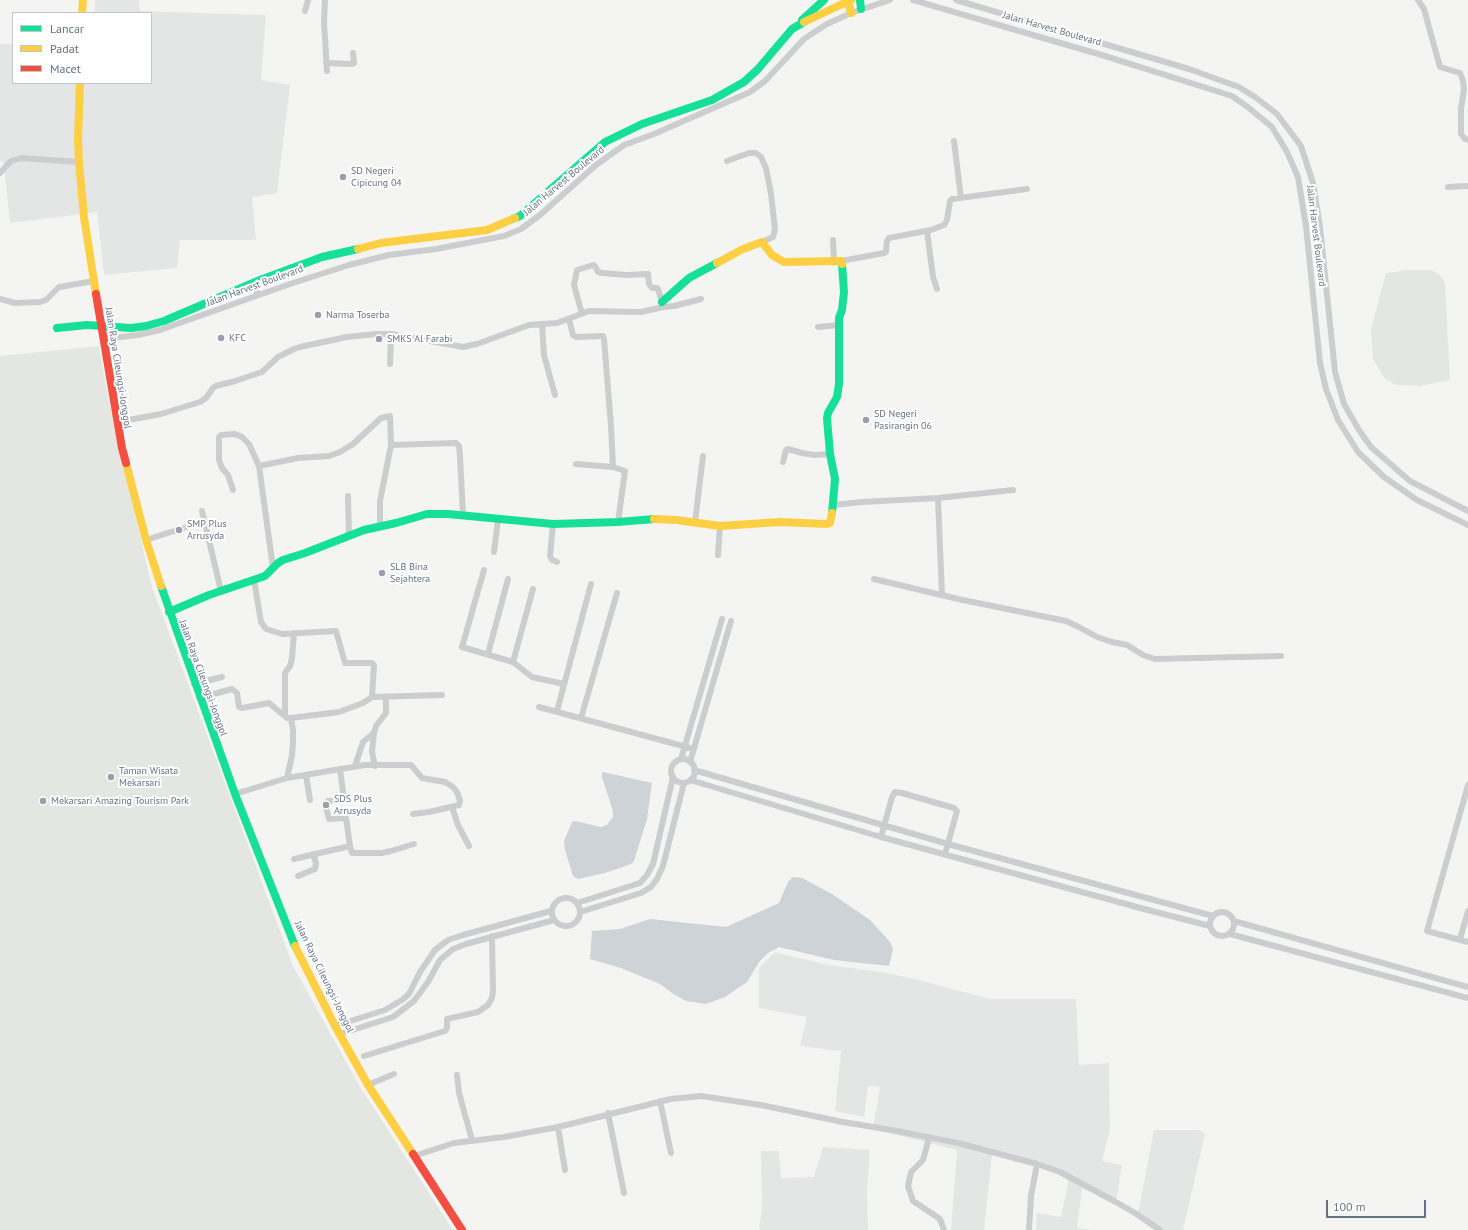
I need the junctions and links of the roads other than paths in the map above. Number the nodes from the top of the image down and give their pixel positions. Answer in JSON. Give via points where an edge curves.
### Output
{"nodes":[{"id":1,"x":83,"y":0,"type":"edge"},
{"id":2,"x":308,"y":0,"type":"edge"},
{"id":3,"x":325,"y":0,"type":"edge"},
{"id":4,"x":824,"y":0,"type":"edge"},
{"id":5,"x":849,"y":0,"type":"edge"},
{"id":6,"x":860,"y":0,"type":"edge"},
{"id":7,"x":890,"y":0,"type":"edge"},
{"id":8,"x":913,"y":0,"type":"edge"},
{"id":9,"x":956,"y":0,"type":"edge"},
{"id":10,"x":1418,"y":0,"type":"edge"},
{"id":11,"x":861,"y":9,"type":"junction"},
{"id":12,"x":305,"y":11,"type":"dead end"},
{"id":13,"x":82,"y":12,"type":"edge"},
{"id":14,"x":851,"y":13,"type":"junction"},
{"id":15,"x":799,"y":24,"type":"junction"},
{"id":16,"x":1069,"y":34,"type":"junction"},
{"id":17,"x":1066,"y":45,"type":"junction"},
{"id":18,"x":353,"y":53,"type":"dead end"},
{"id":19,"x":326,"y":63,"type":"junction"},
{"id":20,"x":327,"y":71,"type":"dead end"},
{"id":21,"x":1460,"y":73,"type":"junction"},
{"id":22,"x":1468,"y":73,"type":"edge"},
{"id":23,"x":80,"y":84,"type":"edge"},
{"id":24,"x":1468,"y":140,"type":"edge"},
{"id":25,"x":954,"y":141,"type":"dead end"},
{"id":26,"x":727,"y":161,"type":"dead end"},
{"id":27,"x":79,"y":162,"type":"junction"},
{"id":28,"x":0,"y":173,"type":"edge"},
{"id":29,"x":1468,"y":186,"type":"edge"},
{"id":30,"x":1448,"y":187,"type":"dead end"},
{"id":31,"x":1027,"y":189,"type":"dead end"},
{"id":32,"x":961,"y":198,"type":"junction"},
{"id":33,"x":927,"y":231,"type":"junction"},
{"id":34,"x":833,"y":240,"type":"dead end"},
{"id":35,"x":762,"y":242,"type":"junction"},
{"id":36,"x":837,"y":261,"type":"junction"},
{"id":37,"x":94,"y":281,"type":"junction"},
{"id":38,"x":253,"y":283,"type":"junction"},
{"id":39,"x":937,"y":289,"type":"dead end"},
{"id":40,"x":258,"y":295,"type":"junction"},
{"id":41,"x":0,"y":299,"type":"edge"},
{"id":42,"x":701,"y":299,"type":"dead end"},
{"id":43,"x":663,"y":304,"type":"junction"},
{"id":44,"x":582,"y":314,"type":"junction"},
{"id":45,"x":569,"y":319,"type":"junction"},
{"id":46,"x":542,"y":324,"type":"junction"},
{"id":47,"x":839,"y":325,"type":"junction"},
{"id":48,"x":101,"y":326,"type":"junction"},
{"id":49,"x":818,"y":327,"type":"dead end"},
{"id":50,"x":58,"y":328,"type":"dead end"},
{"id":51,"x":391,"y":334,"type":"junction"},
{"id":52,"x":103,"y":338,"type":"junction"},
{"id":53,"x":390,"y":364,"type":"dead end"},
{"id":54,"x":555,"y":395,"type":"dead end"},
{"id":55,"x":117,"y":422,"type":"junction"},
{"id":56,"x":391,"y":445,"type":"junction"},
{"id":57,"x":830,"y":454,"type":"junction"},
{"id":58,"x":703,"y":456,"type":"dead end"},
{"id":59,"x":783,"y":462,"type":"dead end"},
{"id":60,"x":576,"y":464,"type":"dead end"},
{"id":61,"x":259,"y":466,"type":"junction"},
{"id":62,"x":612,"y":467,"type":"junction"},
{"id":63,"x":1410,"y":481,"type":"junction"},
{"id":64,"x":233,"y":490,"type":"dead end"},
{"id":65,"x":1013,"y":490,"type":"dead end"},
{"id":66,"x":1403,"y":490,"type":"junction"},
{"id":67,"x":348,"y":496,"type":"dead end"},
{"id":68,"x":938,"y":498,"type":"junction"},
{"id":69,"x":833,"y":505,"type":"junction"},
{"id":70,"x":1468,"y":510,"type":"edge"},
{"id":71,"x":202,"y":511,"type":"dead end"},
{"id":72,"x":463,"y":515,"type":"junction"},
{"id":73,"x":498,"y":519,"type":"junction"},
{"id":74,"x":205,"y":521,"type":"junction"},
{"id":75,"x":618,"y":522,"type":"junction"},
{"id":76,"x":694,"y":522,"type":"junction"},
{"id":77,"x":553,"y":524,"type":"junction"},
{"id":78,"x":1468,"y":525,"type":"edge"},
{"id":79,"x":380,"y":526,"type":"junction"},
{"id":80,"x":720,"y":526,"type":"junction"},
{"id":81,"x":349,"y":536,"type":"junction"},
{"id":82,"x":146,"y":540,"type":"junction"},
{"id":83,"x":494,"y":552,"type":"dead end"},
{"id":84,"x":718,"y":555,"type":"dead end"},
{"id":85,"x":557,"y":562,"type":"dead end"},
{"id":86,"x":273,"y":568,"type":"junction"},
{"id":87,"x":484,"y":570,"type":"dead end"},
{"id":88,"x":508,"y":579,"type":"dead end"},
{"id":89,"x":874,"y":579,"type":"dead end"},
{"id":90,"x":254,"y":580,"type":"junction"},
{"id":91,"x":591,"y":584,"type":"dead end"},
{"id":92,"x":533,"y":589,"type":"dead end"},
{"id":93,"x":221,"y":591,"type":"junction"},
{"id":94,"x":617,"y":593,"type":"dead end"},
{"id":95,"x":942,"y":595,"type":"junction"},
{"id":96,"x":169,"y":612,"type":"junction"},
{"id":97,"x":722,"y":619,"type":"dead end"},
{"id":98,"x":731,"y":621,"type":"dead end"},
{"id":99,"x":294,"y":633,"type":"junction"},
{"id":100,"x":488,"y":654,"type":"junction"},
{"id":101,"x":1281,"y":656,"type":"dead end"},
{"id":102,"x":513,"y":662,"type":"junction"},
{"id":103,"x":222,"y":677,"type":"dead end"},
{"id":104,"x":194,"y":684,"type":"junction"},
{"id":105,"x":564,"y":684,"type":"junction"},
{"id":106,"x":442,"y":695,"type":"dead end"},
{"id":107,"x":372,"y":697,"type":"junction"},
{"id":108,"x":386,"y":697,"type":"junction"},
{"id":109,"x":199,"y":698,"type":"junction"},
{"id":110,"x":539,"y":706,"type":"dead end"},
{"id":111,"x":557,"y":711,"type":"junction"},
{"id":112,"x":288,"y":717,"type":"junction"},
{"id":113,"x":581,"y":718,"type":"junction"},
{"id":114,"x":374,"y":734,"type":"junction"},
{"id":115,"x":685,"y":746,"type":"junction"},
{"id":116,"x":694,"y":749,"type":"junction"},
{"id":117,"x":681,"y":759,"type":"junction"},
{"id":118,"x":690,"y":762,"type":"junction"},
{"id":119,"x":355,"y":766,"type":"junction"},
{"id":120,"x":375,"y":766,"type":"junction"},
{"id":121,"x":340,"y":769,"type":"junction"},
{"id":122,"x":694,"y":770,"type":"junction"},
{"id":123,"x":306,"y":775,"type":"junction"},
{"id":124,"x":287,"y":778,"type":"junction"},
{"id":125,"x":673,"y":778,"type":"junction"},
{"id":126,"x":687,"y":782,"type":"junction"},
{"id":127,"x":1468,"y":785,"type":"edge"},
{"id":128,"x":234,"y":794,"type":"junction"},
{"id":129,"x":310,"y":800,"type":"dead end"},
{"id":130,"x":452,"y":807,"type":"junction"},
{"id":131,"x":413,"y":814,"type":"dead end"},
{"id":132,"x":884,"y":826,"type":"junction"},
{"id":133,"x":881,"y":837,"type":"junction"},
{"id":134,"x":414,"y":844,"type":"dead end"},
{"id":135,"x":948,"y":844,"type":"junction"},
{"id":136,"x":350,"y":846,"type":"junction"},
{"id":137,"x":469,"y":846,"type":"dead end"},
{"id":138,"x":313,"y":854,"type":"junction"},
{"id":139,"x":945,"y":854,"type":"junction"},
{"id":140,"x":294,"y":859,"type":"dead end"},
{"id":141,"x":298,"y":876,"type":"dead end"},
{"id":142,"x":577,"y":903,"type":"junction"},
{"id":143,"x":552,"y":911,"type":"junction"},
{"id":144,"x":1468,"y":911,"type":"edge"},
{"id":145,"x":580,"y":912,"type":"junction"},
{"id":146,"x":1213,"y":916,"type":"junction"},
{"id":147,"x":554,"y":920,"type":"junction"},
{"id":148,"x":1234,"y":921,"type":"junction"},
{"id":149,"x":1210,"y":926,"type":"junction"},
{"id":150,"x":1230,"y":934,"type":"junction"},
{"id":151,"x":492,"y":936,"type":"junction"},
{"id":152,"x":1460,"y":939,"type":"junction"},
{"id":153,"x":1468,"y":942,"type":"edge"},
{"id":154,"x":1468,"y":987,"type":"edge"},
{"id":155,"x":1468,"y":998,"type":"edge"},
{"id":156,"x":335,"y":1026,"type":"junction"},
{"id":157,"x":340,"y":1034,"type":"junction"},
{"id":158,"x":364,"y":1056,"type":"dead end"},
{"id":159,"x":394,"y":1074,"type":"dead end"},
{"id":160,"x":457,"y":1075,"type":"dead end"},
{"id":161,"x":368,"y":1085,"type":"junction"},
{"id":162,"x":660,"y":1101,"type":"junction"},
{"id":163,"x":608,"y":1113,"type":"junction"},
{"id":164,"x":558,"y":1127,"type":"junction"},
{"id":165,"x":929,"y":1138,"type":"junction"},
{"id":166,"x":472,"y":1140,"type":"junction"},
{"id":167,"x":671,"y":1153,"type":"dead end"},
{"id":168,"x":414,"y":1156,"type":"junction"},
{"id":169,"x":1037,"y":1164,"type":"junction"},
{"id":170,"x":565,"y":1170,"type":"dead end"},
{"id":171,"x":624,"y":1193,"type":"dead end"},
{"id":172,"x":462,"y":1230,"type":"edge"},
{"id":173,"x":944,"y":1230,"type":"edge"},
{"id":174,"x":1029,"y":1230,"type":"edge"},
{"id":175,"x":1160,"y":1230,"type":"edge"}],
"edges":[{"from":1,"to":13,"type":"street"},
{"from":2,"to":12,"type":"street"},
{"from":3,"to":19,"type":"street"},
{"from":4,"to":15,"type":"street"},
{"from":5,"to":14,"type":"street"},
{"from":5,"to":15,"type":"street","name":"Jalan Harvest Boulevard"},
{"from":6,"to":11,"type":"street"},
{"from":7,"to":11,"type":"street","name":"Jalan Harvest Boulevard"},
{"from":8,"to":17,"type":"street","name":"Jalan Harvest Boulevard"},
{"from":9,"to":16,"type":"street","name":"Jalan Harvest Boulevard"},
{"from":10,"to":21,"type":"street","via":[[1427,18],[1440,67]]},
{"from":11,"to":14,"type":"street","name":"Jalan Harvest Boulevard"},
{"from":14,"to":40,"type":"street","name":"Jalan Harvest Boulevard","via":[[804,39],[772,74],[750,92],[624,145],[596,165],[521,229],[494,238],[388,255]]},
{"from":15,"to":38,"type":"street","name":"Jalan Harvest Boulevard","via":[[744,82],[712,100],[642,124],[605,142],[525,211],[509,221],[487,230],[381,243],[346,251],[322,257]]},
{"from":16,"to":17,"type":"street"},
{"from":16,"to":63,"type":"street","name":"Jalan Harvest Boulevard","via":[[1189,69],[1239,87],[1277,114],[1290,130],[1301,146],[1313,183],[1335,372],[1344,404],[1371,447]]},
{"from":17,"to":66,"type":"street","name":"Jalan Harvest Boulevard","via":[[1232,96],[1272,127],[1298,176],[1306,226],[1320,364],[1326,389],[1338,420],[1358,452],[1384,477]]},
{"from":18,"to":19,"type":"street","via":[[352,64]]},
{"from":19,"to":20,"type":"street"},
{"from":21,"to":22,"type":"street"},
{"from":21,"to":24,"type":"street","via":[[1464,85],[1461,134]]},
{"from":23,"to":27,"type":"street","name":"Jalan Raya Cileungsi-Jonggol"},
{"from":25,"to":32,"type":"street"},
{"from":26,"to":35,"type":"street","via":[[756,153],[766,168],[775,229],[773,237]]},
{"from":27,"to":28,"type":"street","via":[[21,158],[5,165]]},
{"from":27,"to":37,"type":"street","name":"Jalan Raya Cileungsi-Jonggol"},
{"from":29,"to":30,"type":"street"},
{"from":31,"to":32,"type":"street"},
{"from":32,"to":33,"type":"street","via":[[950,200],[945,224]]},
{"from":33,"to":36,"type":"street","via":[[889,238],[885,253]]},
{"from":33,"to":39,"type":"street"},
{"from":34,"to":36,"type":"street"},
{"from":35,"to":36,"type":"street","via":[[772,255],[784,262]]},
{"from":35,"to":43,"type":"street","via":[[751,245],[689,278]]},
{"from":36,"to":47,"type":"street","via":[[843,273],[844,292]]},
{"from":37,"to":41,"type":"street","via":[[59,287],[46,300],[40,302],[15,303]]},
{"from":37,"to":48,"type":"street","name":"Jalan Raya Cileungsi-Jonggol"},
{"from":38,"to":40,"type":"street"},
{"from":38,"to":48,"type":"street","name":"Jalan Harvest Boulevard","via":[[159,323],[131,328]]},
{"from":40,"to":52,"type":"street","name":"Jalan Harvest Boulevard","via":[[160,330]]},
{"from":42,"to":43,"type":"street","via":[[674,306]]},
{"from":43,"to":44,"type":"street","via":[[641,312],[592,311]]},
{"from":43,"to":44,"type":"street","via":[[658,289],[650,287],[648,274],[602,273],[593,265],[577,270],[574,285]]},
{"from":44,"to":45,"type":"street"},
{"from":45,"to":46,"type":"street"},
{"from":45,"to":62,"type":"street","via":[[576,338],[603,336],[604,339],[612,426]]},
{"from":46,"to":51,"type":"street","via":[[529,325],[463,347]]},
{"from":46,"to":54,"type":"street","via":[[544,355]]},
{"from":47,"to":49,"type":"street"},
{"from":47,"to":57,"type":"street","via":[[838,393],[827,415]]},
{"from":48,"to":50,"type":"street","name":"Jalan Harvest Boulevard"},
{"from":48,"to":52,"type":"street","name":"Jalan Raya Cileungsi-Jonggol"},
{"from":51,"to":53,"type":"street"},
{"from":51,"to":55,"type":"street","via":[[347,337],[300,347],[278,357],[262,372],[216,386],[200,402],[161,414]]},
{"from":52,"to":55,"type":"street","name":"Jalan Raya Cileungsi-Jonggol"},
{"from":55,"to":82,"type":"street","name":"Jalan Raya Cileungsi-Jonggol"},
{"from":56,"to":61,"type":"street","via":[[388,416],[381,418],[340,452],[329,456],[298,458]]},
{"from":56,"to":72,"type":"street","via":[[456,443],[459,446]]},
{"from":56,"to":79,"type":"street","via":[[380,501]]},
{"from":57,"to":59,"type":"street","via":[[802,453],[788,449]]},
{"from":57,"to":69,"type":"street","via":[[835,479]]},
{"from":58,"to":76,"type":"street"},
{"from":60,"to":62,"type":"street"},
{"from":61,"to":64,"type":"street","via":[[249,444],[242,437],[235,434],[220,435],[220,460]]},
{"from":61,"to":86,"type":"street"},
{"from":62,"to":75,"type":"street","via":[[625,472]]},
{"from":63,"to":66,"type":"street"},
{"from":63,"to":70,"type":"street","name":"Jalan Harvest Boulevard"},
{"from":65,"to":68,"type":"street"},
{"from":66,"to":78,"type":"street","name":"Jalan Harvest Boulevard","via":[[1417,500]]},
{"from":67,"to":81,"type":"street"},
{"from":68,"to":69,"type":"street"},
{"from":68,"to":95,"type":"street"},
{"from":69,"to":80,"type":"street","via":[[828,524],[780,522]]},
{"from":71,"to":74,"type":"street"},
{"from":72,"to":73,"type":"street"},
{"from":72,"to":79,"type":"street","via":[[427,514]]},
{"from":73,"to":77,"type":"street"},
{"from":73,"to":83,"type":"street"},
{"from":74,"to":82,"type":"street"},
{"from":74,"to":93,"type":"street"},
{"from":75,"to":76,"type":"street","via":[[657,519]]},
{"from":75,"to":77,"type":"street"},
{"from":76,"to":80,"type":"street"},
{"from":77,"to":85,"type":"street","via":[[550,556]]},
{"from":79,"to":81,"type":"street"},
{"from":80,"to":84,"type":"street"},
{"from":81,"to":86,"type":"street","via":[[283,560]]},
{"from":82,"to":96,"type":"street","name":"Jalan Raya Cileungsi-Jonggol"},
{"from":86,"to":90,"type":"street","via":[[265,576]]},
{"from":87,"to":100,"type":"street","via":[[462,647]]},
{"from":88,"to":100,"type":"street"},
{"from":89,"to":95,"type":"street"},
{"from":90,"to":93,"type":"street"},
{"from":90,"to":99,"type":"street","via":[[263,625],[267,630],[276,633]]},
{"from":91,"to":105,"type":"street"},
{"from":92,"to":102,"type":"street"},
{"from":93,"to":96,"type":"street"},
{"from":94,"to":113,"type":"street"},
{"from":95,"to":101,"type":"street","via":[[1066,621],[1097,637],[1127,645],[1155,659]]},
{"from":96,"to":104,"type":"street","name":"Jalan Raya Cileungsi-Jonggol"},
{"from":97,"to":115,"type":"street"},
{"from":98,"to":116,"type":"street"},
{"from":99,"to":107,"type":"street","via":[[336,631],[345,663],[374,665]]},
{"from":99,"to":112,"type":"street","via":[[292,658],[285,673]]},
{"from":100,"to":102,"type":"street"},
{"from":102,"to":105,"type":"street","via":[[532,677]]},
{"from":103,"to":104,"type":"street"},
{"from":104,"to":109,"type":"street","name":"Jalan Raya Cileungsi-Jonggol"},
{"from":105,"to":111,"type":"street"},
{"from":106,"to":108,"type":"street"},
{"from":107,"to":108,"type":"street"},
{"from":107,"to":112,"type":"street","via":[[339,712]]},
{"from":108,"to":114,"type":"street","via":[[386,713],[376,726]]},
{"from":109,"to":112,"type":"street","via":[[232,689],[237,693],[239,707],[265,703]]},
{"from":109,"to":128,"type":"street","name":"Jalan Raya Cileungsi-Jonggol"},
{"from":110,"to":111,"type":"street"},
{"from":111,"to":113,"type":"street"},
{"from":112,"to":124,"type":"street","via":[[293,730],[293,743]]},
{"from":113,"to":115,"type":"street"},
{"from":114,"to":119,"type":"street","via":[[363,742]]},
{"from":114,"to":120,"type":"street","via":[[372,752]]},
{"from":115,"to":116,"type":"street"},
{"from":115,"to":117,"type":"street"},
{"from":116,"to":118,"type":"street"},
{"from":117,"to":118,"type":"street"},
{"from":117,"to":125,"type":"street","via":[[672,766]]},
{"from":118,"to":122,"type":"street"},
{"from":119,"to":120,"type":"street"},
{"from":119,"to":121,"type":"street"},
{"from":120,"to":130,"type":"street","via":[[411,765],[422,778],[450,784],[460,801],[459,805]]},
{"from":121,"to":123,"type":"street"},
{"from":121,"to":136,"type":"street","via":[[344,800],[325,804],[330,819],[346,818]]},
{"from":122,"to":126,"type":"street","via":[[693,776]]},
{"from":122,"to":132,"type":"street"},
{"from":123,"to":124,"type":"street"},
{"from":123,"to":129,"type":"street"},
{"from":124,"to":128,"type":"street"},
{"from":125,"to":126,"type":"street","via":[[678,782]]},
{"from":125,"to":142,"type":"street","via":[[653,864],[647,875],[640,882]]},
{"from":126,"to":133,"type":"street"},
{"from":126,"to":145,"type":"street","via":[[658,879],[641,893]]},
{"from":127,"to":152,"type":"street","via":[[1427,931]]},
{"from":128,"to":156,"type":"street","name":"Jalan Raya Cileungsi-Jonggol","via":[[294,944]]},
{"from":130,"to":131,"type":"street"},
{"from":130,"to":137,"type":"street"},
{"from":132,"to":133,"type":"street"},
{"from":132,"to":135,"type":"street"},
{"from":132,"to":135,"type":"street","via":[[895,792],[954,808],[957,815]]},
{"from":133,"to":139,"type":"street"},
{"from":134,"to":136,"type":"street","via":[[382,853],[352,853]]},
{"from":135,"to":139,"type":"street"},
{"from":135,"to":146,"type":"street"},
{"from":136,"to":138,"type":"street"},
{"from":138,"to":140,"type":"street"},
{"from":138,"to":141,"type":"street","via":[[315,869]]},
{"from":139,"to":149,"type":"street"},
{"from":142,"to":143,"type":"street","via":[[572,898],[558,899],[553,904]]},
{"from":142,"to":145,"type":"street"},
{"from":143,"to":147,"type":"street"},
{"from":143,"to":156,"type":"street","via":[[448,940],[435,950],[409,994],[402,1000],[385,1010]]},
{"from":144,"to":152,"type":"street"},
{"from":145,"to":147,"type":"street","via":[[578,920],[570,926],[561,926]]},
{"from":146,"to":148,"type":"street","via":[[1218,912],[1225,912],[1231,915]]},
{"from":146,"to":149,"type":"street"},
{"from":147,"to":151,"type":"street"},
{"from":148,"to":150,"type":"street","via":[[1234,928]]},
{"from":148,"to":154,"type":"street"},
{"from":149,"to":150,"type":"street","via":[[1212,932],[1218,936]]},
{"from":150,"to":155,"type":"street"},
{"from":151,"to":157,"type":"street","via":[[453,949],[440,960],[414,1001],[393,1017]]},
{"from":151,"to":158,"type":"street","via":[[493,991],[488,1005],[478,1012],[447,1019],[445,1031]]},
{"from":152,"to":153,"type":"street"},
{"from":156,"to":157,"type":"street","name":"Jalan Raya Cileungsi-Jonggol"},
{"from":157,"to":161,"type":"street","name":"Jalan Raya Cileungsi-Jonggol"},
{"from":159,"to":161,"type":"street"},
{"from":160,"to":166,"type":"street","via":[[458,1093]]},
{"from":161,"to":168,"type":"street","name":"Jalan Raya Cileungsi-Jonggol"},
{"from":162,"to":163,"type":"street"},
{"from":162,"to":165,"type":"street","via":[[701,1096],[876,1126]]},
{"from":162,"to":167,"type":"street"},
{"from":163,"to":164,"type":"street"},
{"from":163,"to":171,"type":"street"},
{"from":164,"to":166,"type":"street"},
{"from":164,"to":170,"type":"street"},
{"from":165,"to":169,"type":"street"},
{"from":165,"to":173,"type":"street","via":[[923,1160],[911,1172],[908,1186],[913,1201],[940,1219]]},
{"from":166,"to":168,"type":"street"},
{"from":168,"to":172,"type":"street","name":"Jalan Raya Cileungsi-Jonggol"},
{"from":169,"to":174,"type":"street","via":[[1031,1196]]},
{"from":169,"to":175,"type":"street","via":[[1060,1172],[1135,1213]]}]}
